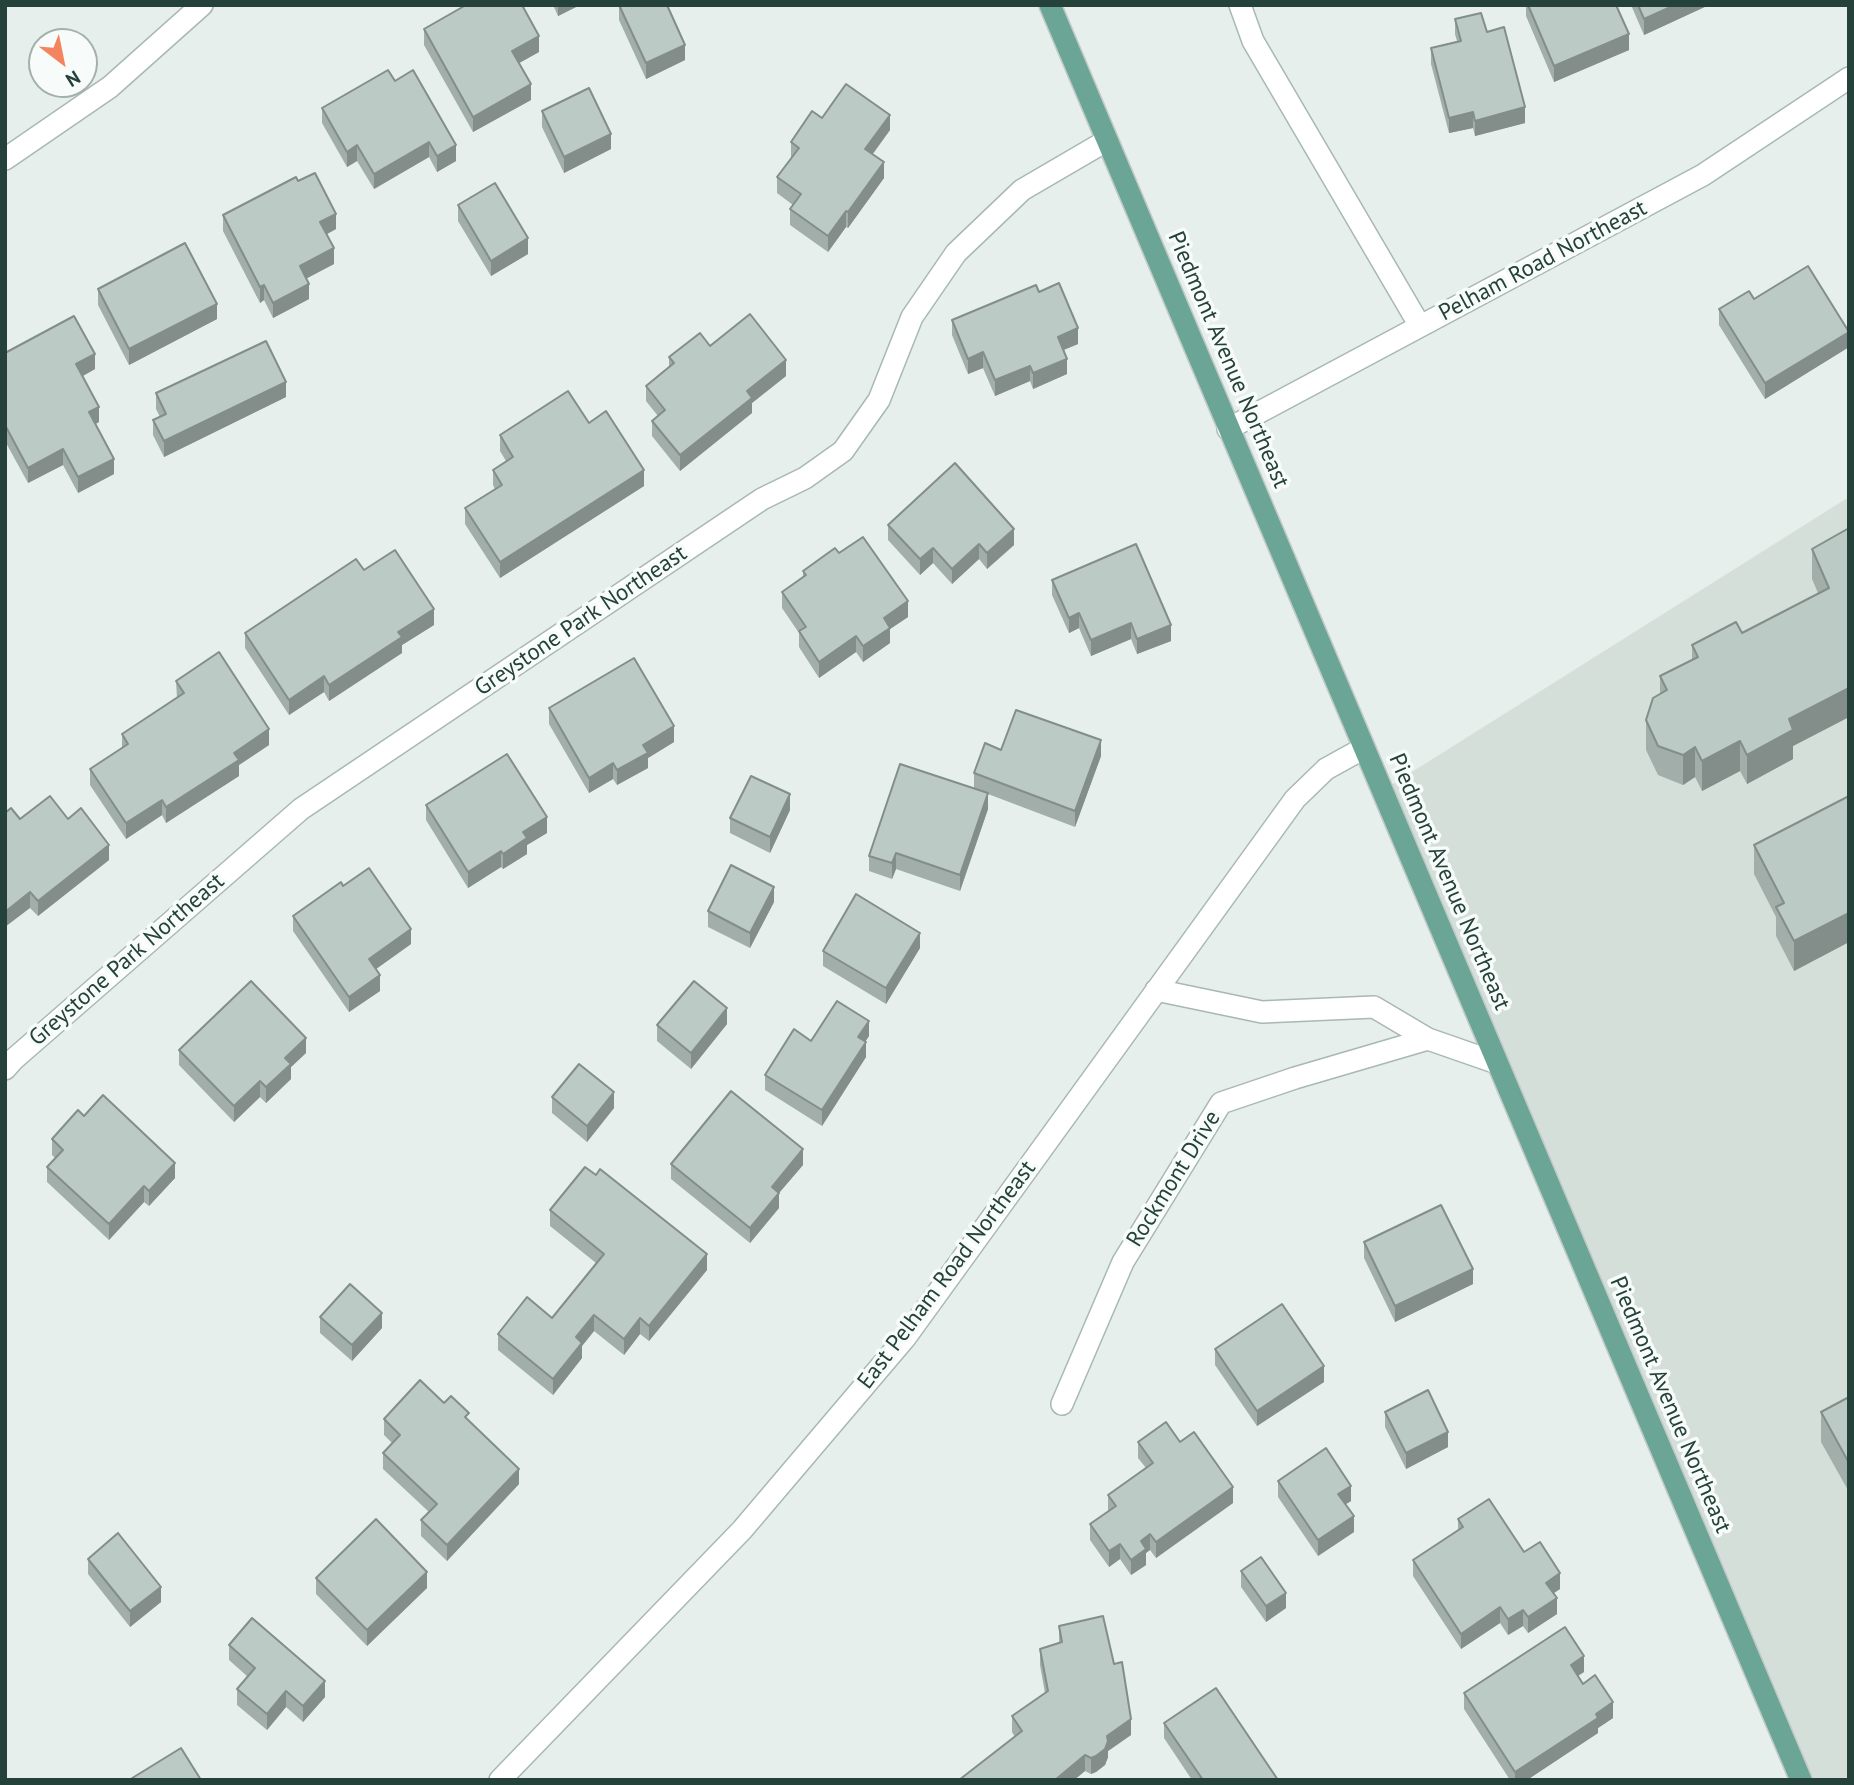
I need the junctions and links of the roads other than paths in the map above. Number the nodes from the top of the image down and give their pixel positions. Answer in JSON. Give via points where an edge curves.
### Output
{"nodes":[{"id":1,"x":202,"y":5,"type":"edge"},
{"id":2,"x":1050,"y":5,"type":"edge"},
{"id":3,"x":1240,"y":5,"type":"edge"},
{"id":4,"x":1849,"y":78,"type":"edge"},
{"id":5,"x":1106,"y":141,"type":"junction"},
{"id":6,"x":5,"y":159,"type":"edge"},
{"id":7,"x":1420,"y":326,"type":"junction"},
{"id":8,"x":1228,"y":429,"type":"junction"},
{"id":9,"x":1364,"y":748,"type":"junction"},
{"id":10,"x":1156,"y":990,"type":"junction"},
{"id":11,"x":1428,"y":1039,"type":"junction"},
{"id":12,"x":1497,"y":1063,"type":"junction"},
{"id":13,"x":5,"y":1069,"type":"edge"},
{"id":14,"x":1062,"y":1405,"type":"dead end"},
{"id":15,"x":500,"y":1780,"type":"edge"},
{"id":16,"x":1801,"y":1780,"type":"edge"}],
"edges":[{"from":1,"to":6,"type":"street","via":[[110,87]]},
{"from":2,"to":5,"type":"main road","name":"Piedmont Avenue Northeast"},
{"from":3,"to":7,"type":"street","via":[[1253,41]]},
{"from":4,"to":7,"type":"street","name":"Pelham Road Northeast","via":[[1703,175]]},
{"from":5,"to":8,"type":"main road","name":"Piedmont Avenue Northeast"},
{"from":5,"to":13,"type":"street","name":"Greystone Park Northeast","via":[[1022,191],[956,253],[912,317],[879,400],[844,451],[805,478],[762,499],[301,809]]},
{"from":7,"to":8,"type":"street","name":"Pelham Road Northeast"},
{"from":8,"to":9,"type":"main road","name":"Piedmont Avenue Northeast"},
{"from":9,"to":10,"type":"street","name":"East Pelham Road Northeast","via":[[1326,769],[1294,799]]},
{"from":9,"to":12,"type":"main road","name":"Piedmont Avenue Northeast"},
{"from":10,"to":11,"type":"street","via":[[1262,1012],[1374,1007]]},
{"from":10,"to":15,"type":"street","name":"East Pelham Road Northeast","via":[[905,1338],[742,1531]]},
{"from":11,"to":12,"type":"street"},
{"from":11,"to":14,"type":"street","name":"Rockmont Drive","via":[[1221,1103],[1123,1262]]},
{"from":12,"to":16,"type":"main road","name":"Piedmont Avenue Northeast"}]}
